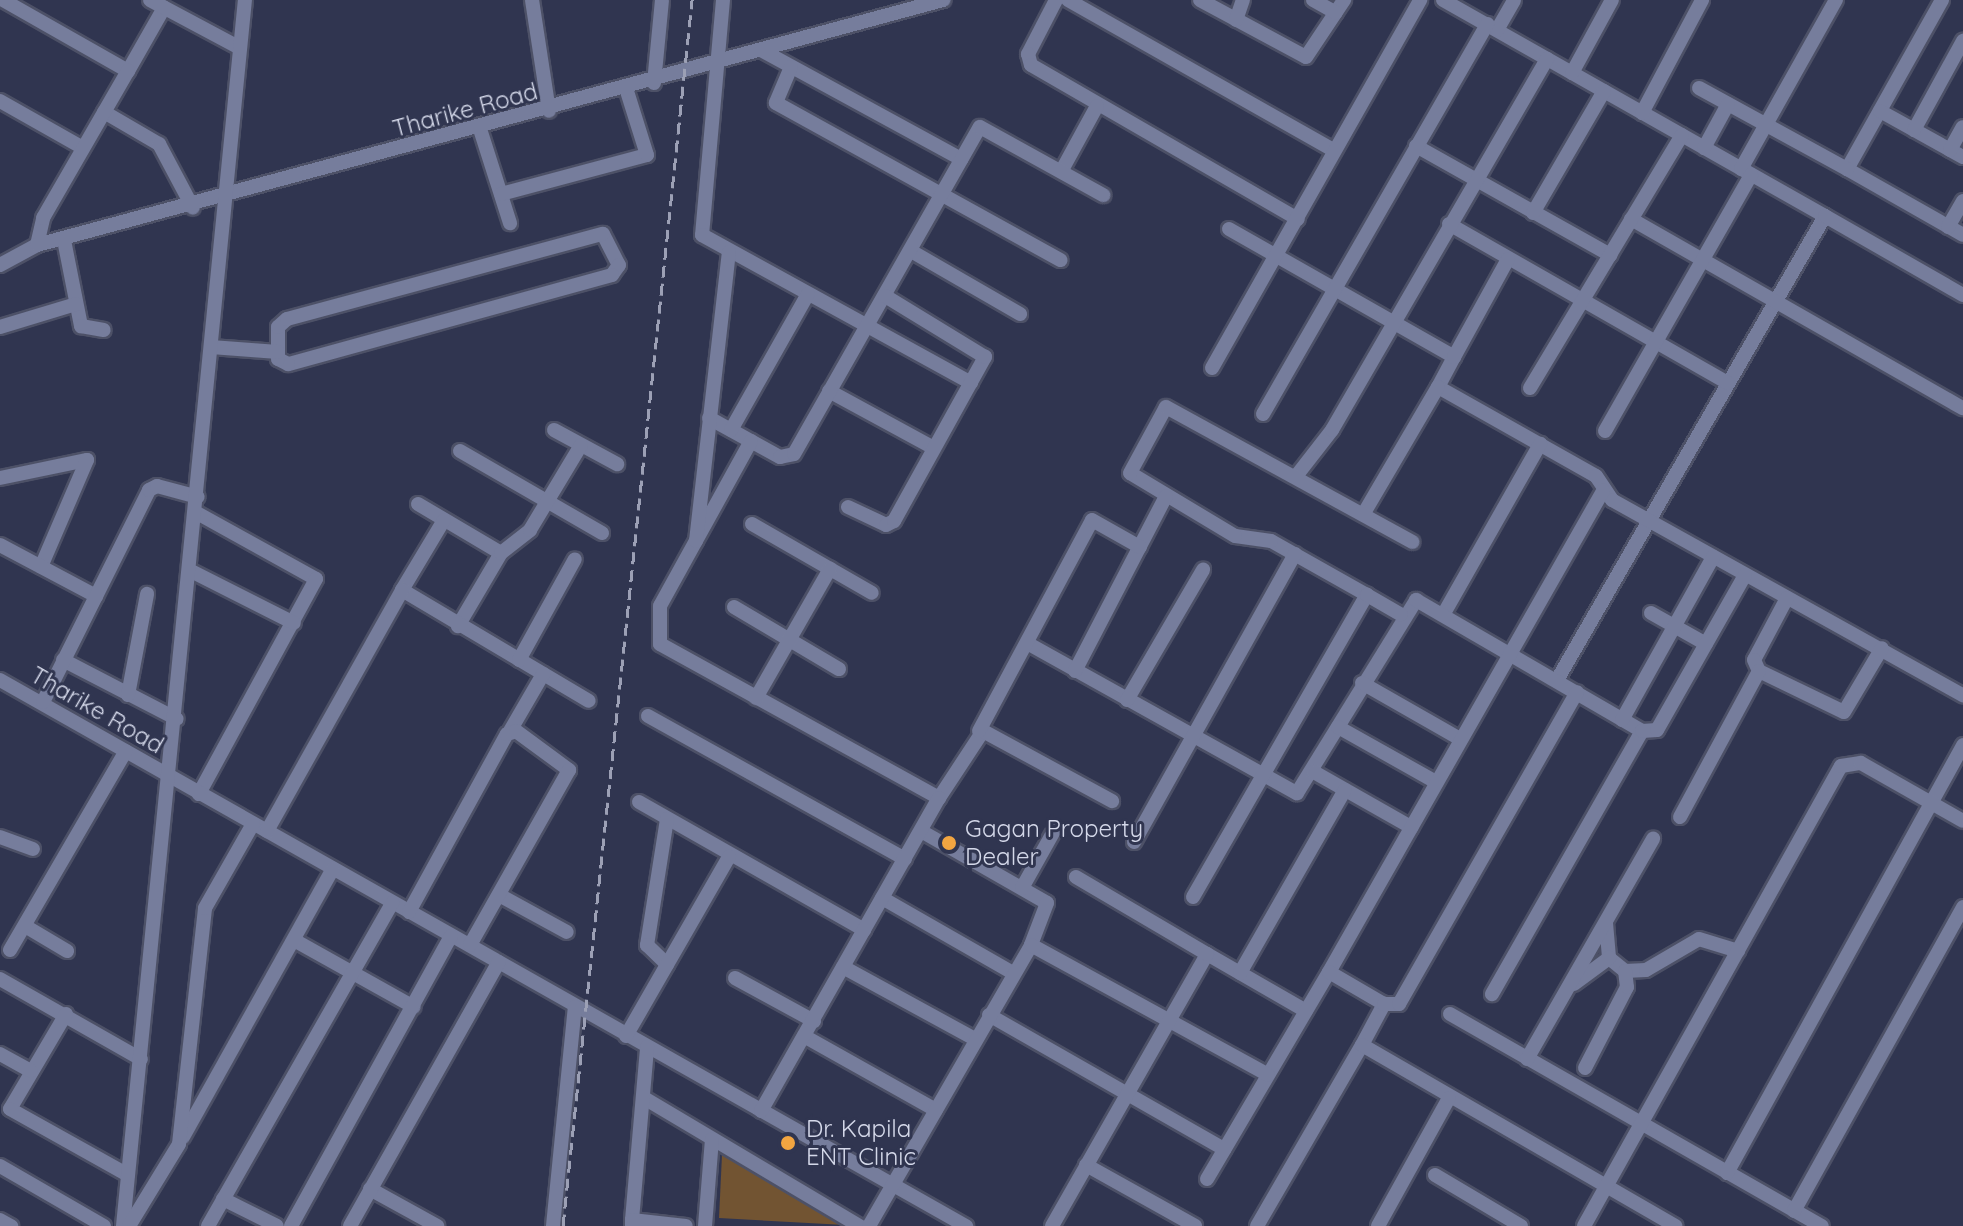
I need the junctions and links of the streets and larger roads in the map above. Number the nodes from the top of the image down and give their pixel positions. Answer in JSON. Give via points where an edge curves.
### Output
{"nodes":[{"id":1,"x":3,"y":0,"type":"edge"},
{"id":2,"x":150,"y":0,"type":"edge"},
{"id":3,"x":245,"y":0,"type":"edge"},
{"id":4,"x":532,"y":0,"type":"edge"},
{"id":5,"x":662,"y":0,"type":"edge"},
{"id":6,"x":723,"y":0,"type":"edge"},
{"id":7,"x":943,"y":0,"type":"edge"},
{"id":8,"x":1056,"y":0,"type":"edge"},
{"id":9,"x":1068,"y":0,"type":"edge"},
{"id":10,"x":1200,"y":0,"type":"edge"},
{"id":11,"x":1243,"y":0,"type":"edge"},
{"id":12,"x":1313,"y":0,"type":"edge"},
{"id":13,"x":1420,"y":0,"type":"edge"},
{"id":14,"x":1443,"y":0,"type":"edge"},
{"id":15,"x":1514,"y":0,"type":"edge"},
{"id":16,"x":1612,"y":0,"type":"edge"},
{"id":17,"x":1702,"y":0,"type":"edge"},
{"id":18,"x":1836,"y":0,"type":"edge"},
{"id":19,"x":1942,"y":0,"type":"edge"},
{"id":20,"x":1340,"y":7,"type":"edge"},
{"id":21,"x":164,"y":8,"type":"junction"},
{"id":22,"x":1236,"y":20,"type":"junction"},
{"id":23,"x":1492,"y":27,"type":"junction"},
{"id":24,"x":1963,"y":41,"type":"edge"},
{"id":25,"x":240,"y":48,"type":"junction"},
{"id":26,"x":763,"y":51,"type":"junction"},
{"id":27,"x":1547,"y":59,"type":"junction"},
{"id":28,"x":716,"y":64,"type":"junction"},
{"id":29,"x":791,"y":67,"type":"junction"},
{"id":30,"x":128,"y":71,"type":"junction"},
{"id":31,"x":1572,"y":73,"type":"junction"},
{"id":32,"x":654,"y":83,"type":"junction"},
{"id":33,"x":1699,"y":88,"type":"dead end"},
{"id":34,"x":627,"y":91,"type":"junction"},
{"id":35,"x":1604,"y":91,"type":"junction"},
{"id":36,"x":0,"y":101,"type":"edge"},
{"id":37,"x":1728,"y":104,"type":"junction"},
{"id":38,"x":1097,"y":106,"type":"junction"},
{"id":39,"x":549,"y":111,"type":"junction"},
{"id":40,"x":1880,"y":111,"type":"junction"},
{"id":41,"x":104,"y":112,"type":"junction"},
{"id":42,"x":1642,"y":113,"type":"junction"},
{"id":43,"x":1766,"y":125,"type":"junction"},
{"id":44,"x":1963,"y":127,"type":"edge"},
{"id":45,"x":480,"y":129,"type":"junction"},
{"id":46,"x":1914,"y":130,"type":"junction"},
{"id":47,"x":1682,"y":135,"type":"junction"},
{"id":48,"x":1416,"y":146,"type":"junction"},
{"id":49,"x":83,"y":148,"type":"junction"},
{"id":50,"x":1704,"y":148,"type":"junction"},
{"id":51,"x":1333,"y":150,"type":"junction"},
{"id":52,"x":1956,"y":154,"type":"edge"},
{"id":53,"x":961,"y":159,"type":"junction"},
{"id":54,"x":1847,"y":169,"type":"junction"},
{"id":55,"x":1062,"y":170,"type":"junction"},
{"id":56,"x":1746,"y":172,"type":"junction"},
{"id":57,"x":1476,"y":181,"type":"junction"},
{"id":58,"x":501,"y":194,"type":"junction"},
{"id":59,"x":1103,"y":195,"type":"dead end"},
{"id":60,"x":941,"y":197,"type":"junction"},
{"id":61,"x":228,"y":199,"type":"junction"},
{"id":62,"x":1963,"y":201,"type":"edge"},
{"id":63,"x":193,"y":208,"type":"junction"},
{"id":64,"x":1533,"y":213,"type":"junction"},
{"id":65,"x":1825,"y":216,"type":"junction"},
{"id":66,"x":1298,"y":219,"type":"junction"},
{"id":67,"x":1631,"y":219,"type":"junction"},
{"id":68,"x":510,"y":223,"type":"dead end"},
{"id":69,"x":1449,"y":224,"type":"junction"},
{"id":70,"x":1948,"y":227,"type":"junction"},
{"id":71,"x":1229,"y":229,"type":"dead end"},
{"id":72,"x":1963,"y":235,"type":"edge"},
{"id":73,"x":64,"y":240,"type":"junction"},
{"id":74,"x":37,"y":245,"type":"junction"},
{"id":75,"x":911,"y":251,"type":"junction"},
{"id":76,"x":729,"y":252,"type":"junction"},
{"id":77,"x":1610,"y":255,"type":"junction"},
{"id":78,"x":1277,"y":257,"type":"junction"},
{"id":79,"x":1508,"y":259,"type":"junction"},
{"id":80,"x":1060,"y":260,"type":"dead end"},
{"id":81,"x":1702,"y":261,"type":"junction"},
{"id":82,"x":0,"y":265,"type":"edge"},
{"id":83,"x":1336,"y":290,"type":"junction"},
{"id":84,"x":808,"y":294,"type":"junction"},
{"id":85,"x":1963,"y":295,"type":"edge"},
{"id":86,"x":885,"y":296,"type":"junction"},
{"id":87,"x":1582,"y":301,"type":"junction"},
{"id":88,"x":1775,"y":302,"type":"junction"},
{"id":89,"x":76,"y":304,"type":"junction"},
{"id":90,"x":1020,"y":314,"type":"dead end"},
{"id":91,"x":1393,"y":322,"type":"junction"},
{"id":92,"x":0,"y":327,"type":"edge"},
{"id":93,"x":867,"y":327,"type":"junction"},
{"id":94,"x":104,"y":330,"type":"dead end"},
{"id":95,"x":1656,"y":342,"type":"junction"},
{"id":96,"x":211,"y":347,"type":"junction"},
{"id":97,"x":278,"y":352,"type":"junction"},
{"id":98,"x":1454,"y":357,"type":"junction"},
{"id":99,"x":1212,"y":368,"type":"dead end"},
{"id":100,"x":971,"y":383,"type":"junction"},
{"id":101,"x":1728,"y":383,"type":"junction"},
{"id":102,"x":1438,"y":387,"type":"junction"},
{"id":103,"x":1530,"y":388,"type":"dead end"},
{"id":104,"x":829,"y":391,"type":"junction"},
{"id":105,"x":1963,"y":408,"type":"edge"},
{"id":106,"x":1263,"y":414,"type":"dead end"},
{"id":107,"x":709,"y":418,"type":"junction"},
{"id":108,"x":554,"y":430,"type":"dead end"},
{"id":109,"x":731,"y":430,"type":"junction"},
{"id":110,"x":1605,"y":431,"type":"dead end"},
{"id":111,"x":751,"y":441,"type":"junction"},
{"id":112,"x":1540,"y":444,"type":"junction"},
{"id":113,"x":581,"y":445,"type":"junction"},
{"id":114,"x":934,"y":448,"type":"junction"},
{"id":115,"x":460,"y":451,"type":"dead end"},
{"id":116,"x":617,"y":464,"type":"dead end"},
{"id":117,"x":1297,"y":475,"type":"junction"},
{"id":118,"x":0,"y":478,"type":"edge"},
{"id":119,"x":1603,"y":491,"type":"junction"},
{"id":120,"x":1166,"y":496,"type":"junction"},
{"id":121,"x":198,"y":497,"type":"junction"},
{"id":122,"x":548,"y":502,"type":"junction"},
{"id":123,"x":418,"y":504,"type":"dead end"},
{"id":124,"x":848,"y":507,"type":"dead end"},
{"id":125,"x":197,"y":513,"type":"junction"},
{"id":126,"x":1364,"y":513,"type":"junction"},
{"id":127,"x":444,"y":520,"type":"junction"},
{"id":128,"x":1648,"y":521,"type":"junction"},
{"id":129,"x":752,"y":524,"type":"dead end"},
{"id":130,"x":602,"y":533,"type":"dead end"},
{"id":131,"x":1413,"y":542,"type":"dead end"},
{"id":132,"x":0,"y":545,"type":"edge"},
{"id":133,"x":1140,"y":547,"type":"junction"},
{"id":134,"x":695,"y":550,"type":"junction"},
{"id":135,"x":501,"y":553,"type":"junction"},
{"id":136,"x":1295,"y":554,"type":"junction"},
{"id":137,"x":1713,"y":557,"type":"junction"},
{"id":138,"x":575,"y":559,"type":"dead end"},
{"id":139,"x":41,"y":567,"type":"junction"},
{"id":140,"x":830,"y":569,"type":"junction"},
{"id":141,"x":1203,"y":570,"type":"dead end"},
{"id":142,"x":193,"y":572,"type":"junction"},
{"id":143,"x":1745,"y":575,"type":"junction"},
{"id":144,"x":402,"y":590,"type":"junction"},
{"id":145,"x":872,"y":593,"type":"dead end"},
{"id":146,"x":147,"y":594,"type":"dead end"},
{"id":147,"x":1367,"y":595,"type":"junction"},
{"id":148,"x":96,"y":596,"type":"junction"},
{"id":149,"x":1787,"y":598,"type":"junction"},
{"id":150,"x":734,"y":607,"type":"dead end"},
{"id":151,"x":1651,"y":613,"type":"dead end"},
{"id":152,"x":1401,"y":615,"type":"junction"},
{"id":153,"x":1443,"y":615,"type":"junction"},
{"id":154,"x":294,"y":623,"type":"junction"},
{"id":155,"x":458,"y":626,"type":"junction"},
{"id":156,"x":1675,"y":626,"type":"junction"},
{"id":157,"x":789,"y":640,"type":"junction"},
{"id":158,"x":1027,"y":643,"type":"junction"},
{"id":159,"x":1706,"y":644,"type":"junction"},
{"id":160,"x":1882,"y":648,"type":"junction"},
{"id":161,"x":1508,"y":651,"type":"junction"},
{"id":162,"x":63,"y":660,"type":"junction"},
{"id":163,"x":519,"y":660,"type":"junction"},
{"id":164,"x":839,"y":669,"type":"dead end"},
{"id":165,"x":1075,"y":671,"type":"junction"},
{"id":166,"x":1759,"y":671,"type":"junction"},
{"id":167,"x":543,"y":674,"type":"junction"},
{"id":168,"x":1557,"y":680,"type":"junction"},
{"id":169,"x":0,"y":681,"type":"edge"},
{"id":170,"x":1362,"y":683,"type":"junction"},
{"id":171,"x":1577,"y":692,"type":"junction"},
{"id":172,"x":128,"y":695,"type":"junction"},
{"id":173,"x":1963,"y":695,"type":"edge"},
{"id":174,"x":756,"y":698,"type":"junction"},
{"id":175,"x":1127,"y":700,"type":"junction"},
{"id":176,"x":589,"y":701,"type":"dead end"},
{"id":177,"x":43,"y":702,"type":"junction"},
{"id":178,"x":648,"y":716,"type":"dead end"},
{"id":179,"x":177,"y":719,"type":"junction"},
{"id":180,"x":1622,"y":720,"type":"junction"},
{"id":181,"x":1338,"y":727,"type":"junction"},
{"id":182,"x":510,"y":731,"type":"junction"},
{"id":183,"x":979,"y":731,"type":"junction"},
{"id":184,"x":1642,"y":731,"type":"junction"},
{"id":185,"x":1194,"y":735,"type":"junction"},
{"id":186,"x":1460,"y":739,"type":"junction"},
{"id":187,"x":1963,"y":745,"type":"edge"},
{"id":188,"x":126,"y":751,"type":"junction"},
{"id":189,"x":1314,"y":772,"type":"junction"},
{"id":190,"x":1264,"y":777,"type":"junction"},
{"id":191,"x":171,"y":779,"type":"junction"},
{"id":192,"x":1436,"y":782,"type":"junction"},
{"id":193,"x":1345,"y":790,"type":"junction"},
{"id":194,"x":199,"y":794,"type":"junction"},
{"id":195,"x":939,"y":798,"type":"junction"},
{"id":196,"x":1112,"y":801,"type":"dead end"},
{"id":197,"x":639,"y":802,"type":"dead end"},
{"id":198,"x":1930,"y":803,"type":"junction"},
{"id":199,"x":1680,"y":817,"type":"dead end"},
{"id":200,"x":667,"y":819,"type":"junction"},
{"id":201,"x":1963,"y":821,"type":"edge"},
{"id":202,"x":253,"y":824,"type":"junction"},
{"id":203,"x":1411,"y":827,"type":"junction"},
{"id":204,"x":267,"y":831,"type":"junction"},
{"id":205,"x":921,"y":831,"type":"junction"},
{"id":206,"x":1054,"y":831,"type":"dead end"},
{"id":207,"x":0,"y":837,"type":"edge"},
{"id":208,"x":1653,"y":839,"type":"dead end"},
{"id":209,"x":1134,"y":842,"type":"dead end"},
{"id":210,"x":33,"y":849,"type":"dead end"},
{"id":211,"x":729,"y":857,"type":"junction"},
{"id":212,"x":905,"y":859,"type":"junction"},
{"id":213,"x":333,"y":869,"type":"junction"},
{"id":214,"x":1076,"y":877,"type":"dead end"},
{"id":215,"x":1022,"y":888,"type":"junction"},
{"id":216,"x":499,"y":895,"type":"junction"},
{"id":217,"x":1193,"y":897,"type":"dead end"},
{"id":218,"x":882,"y":898,"type":"junction"},
{"id":219,"x":392,"y":903,"type":"junction"},
{"id":220,"x":1963,"y":907,"type":"edge"},
{"id":221,"x":409,"y":912,"type":"junction"},
{"id":222,"x":1606,"y":922,"type":"junction"},
{"id":223,"x":25,"y":926,"type":"junction"},
{"id":224,"x":864,"y":930,"type":"junction"},
{"id":225,"x":567,"y":932,"type":"dead end"},
{"id":226,"x":451,"y":936,"type":"junction"},
{"id":227,"x":294,"y":940,"type":"junction"},
{"id":228,"x":470,"y":945,"type":"junction"},
{"id":229,"x":1031,"y":945,"type":"junction"},
{"id":230,"x":10,"y":950,"type":"dead end"},
{"id":231,"x":67,"y":951,"type":"dead end"},
{"id":232,"x":1738,"y":951,"type":"junction"},
{"id":233,"x":1207,"y":954,"type":"junction"},
{"id":234,"x":1609,"y":958,"type":"junction"},
{"id":235,"x":499,"y":962,"type":"junction"},
{"id":236,"x":667,"y":964,"type":"junction"},
{"id":237,"x":843,"y":967,"type":"junction"},
{"id":238,"x":1625,"y":971,"type":"junction"},
{"id":239,"x":1329,"y":972,"type":"junction"},
{"id":240,"x":1013,"y":973,"type":"junction"},
{"id":241,"x":1240,"y":973,"type":"junction"},
{"id":242,"x":354,"y":975,"type":"junction"},
{"id":243,"x":735,"y":978,"type":"dead end"},
{"id":244,"x":0,"y":979,"type":"edge"},
{"id":245,"x":1567,"y":989,"type":"junction"},
{"id":246,"x":1492,"y":994,"type":"dead end"},
{"id":247,"x":1384,"y":1004,"type":"junction"},
{"id":248,"x":414,"y":1007,"type":"junction"},
{"id":249,"x":575,"y":1007,"type":"junction"},
{"id":250,"x":1306,"y":1011,"type":"junction"},
{"id":251,"x":66,"y":1014,"type":"junction"},
{"id":252,"x":1450,"y":1014,"type":"dead end"},
{"id":253,"x":989,"y":1015,"type":"junction"},
{"id":254,"x":1169,"y":1020,"type":"junction"},
{"id":255,"x":814,"y":1021,"type":"junction"},
{"id":256,"x":626,"y":1036,"type":"junction"},
{"id":257,"x":804,"y":1036,"type":"junction"},
{"id":258,"x":975,"y":1039,"type":"junction"},
{"id":259,"x":1362,"y":1045,"type":"junction"},
{"id":260,"x":647,"y":1047,"type":"junction"},
{"id":261,"x":0,"y":1054,"type":"edge"},
{"id":262,"x":141,"y":1059,"type":"junction"},
{"id":263,"x":1527,"y":1059,"type":"junction"},
{"id":264,"x":1585,"y":1068,"type":"dead end"},
{"id":265,"x":31,"y":1071,"type":"junction"},
{"id":266,"x":1268,"y":1075,"type":"junction"},
{"id":267,"x":1127,"y":1094,"type":"junction"},
{"id":268,"x":644,"y":1098,"type":"junction"},
{"id":269,"x":1449,"y":1098,"type":"junction"},
{"id":270,"x":936,"y":1110,"type":"junction"},
{"id":271,"x":761,"y":1111,"type":"junction"},
{"id":272,"x":1641,"y":1123,"type":"junction"},
{"id":273,"x":712,"y":1139,"type":"junction"},
{"id":274,"x":179,"y":1144,"type":"junction"},
{"id":275,"x":1224,"y":1149,"type":"junction"},
{"id":276,"x":1086,"y":1165,"type":"junction"},
{"id":277,"x":0,"y":1166,"type":"edge"},
{"id":278,"x":1727,"y":1173,"type":"junction"},
{"id":279,"x":128,"y":1175,"type":"junction"},
{"id":280,"x":1435,"y":1175,"type":"dead end"},
{"id":281,"x":1207,"y":1179,"type":"dead end"},
{"id":282,"x":892,"y":1184,"type":"junction"},
{"id":283,"x":1606,"y":1186,"type":"junction"},
{"id":284,"x":370,"y":1189,"type":"junction"},
{"id":285,"x":223,"y":1199,"type":"junction"},
{"id":286,"x":1794,"y":1211,"type":"junction"},
{"id":287,"x":0,"y":1220,"type":"edge"},
{"id":288,"x":632,"y":1223,"type":"edge"},
{"id":289,"x":11,"y":1226,"type":"edge"},
{"id":290,"x":104,"y":1226,"type":"edge"},
{"id":291,"x":126,"y":1226,"type":"edge"},
{"id":292,"x":208,"y":1226,"type":"edge"},
{"id":293,"x":277,"y":1226,"type":"edge"},
{"id":294,"x":291,"y":1226,"type":"edge"},
{"id":295,"x":350,"y":1226,"type":"edge"},
{"id":296,"x":437,"y":1226,"type":"edge"},
{"id":297,"x":553,"y":1226,"type":"edge"},
{"id":298,"x":686,"y":1226,"type":"edge"},
{"id":299,"x":705,"y":1226,"type":"edge"},
{"id":300,"x":860,"y":1226,"type":"edge"},
{"id":301,"x":869,"y":1226,"type":"edge"},
{"id":302,"x":966,"y":1226,"type":"edge"},
{"id":303,"x":1052,"y":1226,"type":"edge"},
{"id":304,"x":1195,"y":1226,"type":"edge"},
{"id":305,"x":1257,"y":1226,"type":"edge"},
{"id":306,"x":1378,"y":1226,"type":"edge"},
{"id":307,"x":1521,"y":1226,"type":"edge"},
{"id":308,"x":1584,"y":1226,"type":"edge"},
{"id":309,"x":1676,"y":1226,"type":"edge"},
{"id":310,"x":1822,"y":1226,"type":"edge"}],
"edges":[{"from":1,"to":30,"type":"street"},
{"from":2,"to":21,"type":"street"},
{"from":3,"to":25,"type":"street"},
{"from":4,"to":39,"type":"street"},
{"from":5,"to":32,"type":"street"},
{"from":6,"to":28,"type":"street"},
{"from":7,"to":26,"type":"street","name":"Tharike Road"},
{"from":8,"to":38,"type":"street","via":[[1027,62]]},
{"from":9,"to":51,"type":"street"},
{"from":10,"to":22,"type":"street"},
{"from":11,"to":22,"type":"street"},
{"from":12,"to":20,"type":"street"},
{"from":13,"to":51,"type":"street"},
{"from":14,"to":23,"type":"street"},
{"from":15,"to":23,"type":"street"},
{"from":16,"to":31,"type":"street"},
{"from":17,"to":42,"type":"street"},
{"from":18,"to":43,"type":"street"},
{"from":19,"to":40,"type":"street"},
{"from":20,"to":22,"type":"street","via":[[1306,57]]},
{"from":21,"to":25,"type":"street"},
{"from":21,"to":30,"type":"street"},
{"from":23,"to":27,"type":"street"},
{"from":23,"to":48,"type":"street"},
{"from":24,"to":46,"type":"street"},
{"from":25,"to":61,"type":"street"},
{"from":26,"to":28,"type":"street","name":"Tharike Road"},
{"from":26,"to":29,"type":"street"},
{"from":27,"to":31,"type":"street"},
{"from":27,"to":57,"type":"street"},
{"from":28,"to":32,"type":"street","name":"Tharike Road"},
{"from":28,"to":76,"type":"street","via":[[700,225],[704,237]]},
{"from":29,"to":53,"type":"street"},
{"from":29,"to":60,"type":"street","via":[[776,103]]},
{"from":30,"to":41,"type":"street"},
{"from":31,"to":35,"type":"street"},
{"from":32,"to":34,"type":"street","name":"Tharike Road"},
{"from":33,"to":37,"type":"street"},
{"from":34,"to":39,"type":"street","name":"Tharike Road"},
{"from":34,"to":58,"type":"street","via":[[647,155]]},
{"from":35,"to":42,"type":"street"},
{"from":35,"to":64,"type":"street"},
{"from":36,"to":49,"type":"street"},
{"from":37,"to":43,"type":"street"},
{"from":37,"to":50,"type":"street"},
{"from":38,"to":55,"type":"street"},
{"from":38,"to":66,"type":"street"},
{"from":39,"to":45,"type":"street","name":"Tharike Road"},
{"from":40,"to":46,"type":"street"},
{"from":40,"to":54,"type":"street"},
{"from":41,"to":49,"type":"street"},
{"from":41,"to":63,"type":"street","via":[[154,139]]},
{"from":42,"to":47,"type":"street"},
{"from":43,"to":54,"type":"street"},
{"from":43,"to":56,"type":"street"},
{"from":44,"to":52,"type":"street"},
{"from":45,"to":58,"type":"street"},
{"from":45,"to":61,"type":"street","name":"Tharike Road"},
{"from":46,"to":52,"type":"street"},
{"from":47,"to":50,"type":"street"},
{"from":47,"to":67,"type":"street"},
{"from":48,"to":57,"type":"street"},
{"from":48,"to":83,"type":"street"},
{"from":49,"to":74,"type":"street","via":[[43,218]]},
{"from":50,"to":56,"type":"street"},
{"from":51,"to":66,"type":"street"},
{"from":53,"to":55,"type":"street","via":[[985,128]]},
{"from":53,"to":60,"type":"street"},
{"from":54,"to":70,"type":"street"},
{"from":55,"to":59,"type":"street"},
{"from":56,"to":65,"type":"street"},
{"from":56,"to":81,"type":"street"},
{"from":57,"to":64,"type":"street"},
{"from":57,"to":69,"type":"street"},
{"from":58,"to":68,"type":"street"},
{"from":60,"to":75,"type":"street"},
{"from":60,"to":80,"type":"street"},
{"from":61,"to":63,"type":"street","name":"Tharike Road"},
{"from":61,"to":96,"type":"street"},
{"from":62,"to":70,"type":"street"},
{"from":63,"to":73,"type":"street","name":"Tharike Road"},
{"from":64,"to":77,"type":"street"},
{"from":65,"to":85,"type":"street"},
{"from":65,"to":88,"type":"street"},
{"from":66,"to":78,"type":"street"},
{"from":67,"to":77,"type":"street"},
{"from":67,"to":81,"type":"street"},
{"from":69,"to":79,"type":"street"},
{"from":69,"to":91,"type":"street"},
{"from":70,"to":72,"type":"street"},
{"from":71,"to":78,"type":"street"},
{"from":73,"to":74,"type":"street","name":"Tharike Road"},
{"from":73,"to":89,"type":"street"},
{"from":74,"to":82,"type":"street","name":"Tharike Road"},
{"from":75,"to":86,"type":"street"},
{"from":75,"to":90,"type":"street"},
{"from":76,"to":84,"type":"street"},
{"from":76,"to":107,"type":"street"},
{"from":77,"to":87,"type":"street"},
{"from":78,"to":83,"type":"street"},
{"from":78,"to":99,"type":"street"},
{"from":79,"to":87,"type":"street"},
{"from":79,"to":98,"type":"street"},
{"from":81,"to":88,"type":"street"},
{"from":81,"to":95,"type":"street"},
{"from":83,"to":91,"type":"street"},
{"from":83,"to":106,"type":"street"},
{"from":84,"to":93,"type":"street"},
{"from":84,"to":109,"type":"street"},
{"from":86,"to":93,"type":"street"},
{"from":86,"to":100,"type":"street","via":[[984,351]]},
{"from":87,"to":95,"type":"street"},
{"from":87,"to":103,"type":"street"},
{"from":88,"to":101,"type":"street"},
{"from":88,"to":105,"type":"street"},
{"from":89,"to":92,"type":"street"},
{"from":89,"to":94,"type":"street","via":[[83,330]]},
{"from":91,"to":98,"type":"street"},
{"from":91,"to":117,"type":"street","via":[[1332,430]]},
{"from":93,"to":100,"type":"street"},
{"from":93,"to":104,"type":"street"},
{"from":95,"to":101,"type":"street"},
{"from":95,"to":110,"type":"street"},
{"from":96,"to":97,"type":"street"},
{"from":96,"to":121,"type":"street"},
{"from":97,"to":97,"type":"street","via":[[288,364],[612,275],[619,265],[610,238],[599,234],[287,319],[278,327]]},
{"from":98,"to":102,"type":"street"},
{"from":100,"to":114,"type":"street"},
{"from":101,"to":128,"type":"street"},
{"from":102,"to":112,"type":"street"},
{"from":102,"to":126,"type":"street"},
{"from":104,"to":111,"type":"street","via":[[789,458]]},
{"from":104,"to":114,"type":"street"},
{"from":107,"to":109,"type":"street"},
{"from":107,"to":134,"type":"street"},
{"from":108,"to":113,"type":"street"},
{"from":109,"to":111,"type":"street"},
{"from":111,"to":134,"type":"street"},
{"from":112,"to":119,"type":"street","via":[[1600,479]]},
{"from":112,"to":153,"type":"street"},
{"from":113,"to":116,"type":"street"},
{"from":113,"to":122,"type":"street"},
{"from":114,"to":124,"type":"street","via":[[890,525]]},
{"from":115,"to":122,"type":"street"},
{"from":117,"to":120,"type":"street","via":[[1166,407],[1130,473]]},
{"from":117,"to":126,"type":"street"},
{"from":118,"to":139,"type":"street","via":[[87,460]]},
{"from":119,"to":128,"type":"street"},
{"from":119,"to":161,"type":"street"},
{"from":120,"to":133,"type":"street"},
{"from":120,"to":136,"type":"street","via":[[1238,538],[1267,539]]},
{"from":121,"to":125,"type":"street"},
{"from":121,"to":148,"type":"street","via":[[151,488]]},
{"from":122,"to":130,"type":"street"},
{"from":122,"to":135,"type":"street"},
{"from":123,"to":127,"type":"street"},
{"from":125,"to":142,"type":"street"},
{"from":125,"to":154,"type":"street","via":[[315,576]]},
{"from":126,"to":131,"type":"street"},
{"from":127,"to":135,"type":"street"},
{"from":127,"to":144,"type":"street"},
{"from":128,"to":137,"type":"street"},
{"from":128,"to":168,"type":"street"},
{"from":129,"to":140,"type":"street"},
{"from":132,"to":139,"type":"street"},
{"from":133,"to":158,"type":"street","via":[[1092,520]]},
{"from":133,"to":165,"type":"street"},
{"from":134,"to":174,"type":"street","via":[[660,606],[658,641]]},
{"from":135,"to":155,"type":"street"},
{"from":136,"to":147,"type":"street"},
{"from":136,"to":185,"type":"street"},
{"from":137,"to":143,"type":"street"},
{"from":137,"to":156,"type":"street"},
{"from":138,"to":163,"type":"street"},
{"from":139,"to":148,"type":"street"},
{"from":140,"to":145,"type":"street"},
{"from":140,"to":157,"type":"street"},
{"from":141,"to":175,"type":"street"},
{"from":142,"to":154,"type":"street"},
{"from":142,"to":179,"type":"street"},
{"from":143,"to":149,"type":"street"},
{"from":143,"to":159,"type":"street"},
{"from":144,"to":155,"type":"street"},
{"from":144,"to":204,"type":"street"},
{"from":146,"to":172,"type":"street"},
{"from":147,"to":152,"type":"street"},
{"from":147,"to":190,"type":"street"},
{"from":148,"to":162,"type":"street"},
{"from":149,"to":160,"type":"street"},
{"from":149,"to":166,"type":"street","via":[[1754,660]]},
{"from":150,"to":157,"type":"street"},
{"from":151,"to":156,"type":"street"},
{"from":152,"to":153,"type":"street","via":[[1416,600]]},
{"from":152,"to":170,"type":"street"},
{"from":153,"to":161,"type":"street"},
{"from":154,"to":194,"type":"street"},
{"from":155,"to":163,"type":"street"},
{"from":156,"to":159,"type":"street"},
{"from":156,"to":180,"type":"street"},
{"from":157,"to":164,"type":"street"},
{"from":157,"to":174,"type":"street"},
{"from":158,"to":165,"type":"street"},
{"from":158,"to":183,"type":"street"},
{"from":159,"to":184,"type":"street","via":[[1657,730]]},
{"from":160,"to":166,"type":"street","via":[[1844,712]]},
{"from":160,"to":173,"type":"street"},
{"from":161,"to":168,"type":"street"},
{"from":161,"to":186,"type":"street"},
{"from":162,"to":172,"type":"street"},
{"from":162,"to":177,"type":"street"},
{"from":163,"to":167,"type":"street"},
{"from":165,"to":175,"type":"street"},
{"from":166,"to":199,"type":"street"},
{"from":167,"to":176,"type":"street"},
{"from":167,"to":182,"type":"street"},
{"from":168,"to":171,"type":"street"},
{"from":169,"to":177,"type":"street","name":"Tharike Road"},
{"from":170,"to":181,"type":"street"},
{"from":170,"to":186,"type":"street"},
{"from":171,"to":180,"type":"street"},
{"from":171,"to":247,"type":"street","via":[[1399,1004]]},
{"from":172,"to":179,"type":"street"},
{"from":174,"to":195,"type":"street"},
{"from":175,"to":185,"type":"street"},
{"from":177,"to":188,"type":"street","name":"Tharike Road"},
{"from":178,"to":212,"type":"street"},
{"from":179,"to":191,"type":"street"},
{"from":180,"to":184,"type":"street"},
{"from":181,"to":189,"type":"street"},
{"from":181,"to":192,"type":"street"},
{"from":182,"to":216,"type":"street","via":[[570,767]]},
{"from":182,"to":221,"type":"street"},
{"from":183,"to":195,"type":"street"},
{"from":183,"to":196,"type":"street"},
{"from":184,"to":246,"type":"street"},
{"from":185,"to":190,"type":"street"},
{"from":185,"to":209,"type":"street"},
{"from":186,"to":192,"type":"street"},
{"from":187,"to":198,"type":"street"},
{"from":188,"to":191,"type":"street","name":"Tharike Road"},
{"from":188,"to":223,"type":"street"},
{"from":189,"to":190,"type":"street","via":[[1297,793]]},
{"from":189,"to":193,"type":"street"},
{"from":190,"to":217,"type":"street"},
{"from":191,"to":194,"type":"street","name":"Tharike Road"},
{"from":191,"to":262,"type":"street"},
{"from":192,"to":203,"type":"street"},
{"from":193,"to":203,"type":"street"},
{"from":193,"to":241,"type":"street"},
{"from":194,"to":202,"type":"street","name":"Tharike Road"},
{"from":195,"to":205,"type":"street"},
{"from":197,"to":200,"type":"street"},
{"from":198,"to":201,"type":"street"},
{"from":198,"to":232,"type":"street","via":[[1861,763],[1845,763]]},
{"from":198,"to":278,"type":"street"},
{"from":200,"to":211,"type":"street"},
{"from":200,"to":236,"type":"street","via":[[647,945]]},
{"from":202,"to":204,"type":"street","name":"Tharike Road"},
{"from":202,"to":274,"type":"street","via":[[205,908]]},
{"from":203,"to":239,"type":"street"},
{"from":204,"to":213,"type":"street","name":"Tharike Road"},
{"from":205,"to":212,"type":"street"},
{"from":205,"to":215,"type":"street"},
{"from":206,"to":215,"type":"street"},
{"from":207,"to":210,"type":"street"},
{"from":208,"to":222,"type":"street"},
{"from":211,"to":224,"type":"street"},
{"from":211,"to":236,"type":"street"},
{"from":212,"to":218,"type":"street"},
{"from":213,"to":219,"type":"street","name":"Tharike Road"},
{"from":213,"to":227,"type":"street"},
{"from":214,"to":233,"type":"street"},
{"from":215,"to":229,"type":"street","via":[[1050,908]]},
{"from":216,"to":225,"type":"street"},
{"from":216,"to":228,"type":"street"},
{"from":218,"to":224,"type":"street"},
{"from":218,"to":240,"type":"street"},
{"from":219,"to":221,"type":"street","name":"Tharike Road"},
{"from":219,"to":242,"type":"street"},
{"from":220,"to":286,"type":"street"},
{"from":221,"to":226,"type":"street","name":"Tharike Road"},
{"from":222,"to":234,"type":"street"},
{"from":222,"to":245,"type":"street"},
{"from":223,"to":230,"type":"street"},
{"from":223,"to":231,"type":"street"},
{"from":224,"to":237,"type":"street"},
{"from":226,"to":228,"type":"street","name":"Tharike Road"},
{"from":226,"to":248,"type":"street"},
{"from":227,"to":242,"type":"street"},
{"from":227,"to":274,"type":"street"},
{"from":228,"to":235,"type":"street","name":"Tharike Road"},
{"from":229,"to":240,"type":"street"},
{"from":229,"to":254,"type":"street"},
{"from":232,"to":238,"type":"street","via":[[1699,939],[1646,970]]},
{"from":232,"to":272,"type":"street"},
{"from":233,"to":241,"type":"street"},
{"from":233,"to":254,"type":"street"},
{"from":234,"to":238,"type":"street"},
{"from":234,"to":245,"type":"street"},
{"from":235,"to":249,"type":"street","name":"Tharike Road"},
{"from":235,"to":284,"type":"street"},
{"from":236,"to":256,"type":"street"},
{"from":237,"to":255,"type":"street"},
{"from":237,"to":258,"type":"street"},
{"from":238,"to":264,"type":"street","via":[[1627,987]]},
{"from":239,"to":247,"type":"street"},
{"from":239,"to":250,"type":"street"},
{"from":240,"to":253,"type":"street"},
{"from":241,"to":250,"type":"street"},
{"from":242,"to":248,"type":"street"},
{"from":242,"to":285,"type":"street"},
{"from":243,"to":255,"type":"street"},
{"from":244,"to":251,"type":"street"},
{"from":245,"to":263,"type":"street"},
{"from":247,"to":259,"type":"street"},
{"from":248,"to":294,"type":"street"},
{"from":249,"to":256,"type":"street","name":"Tharike Road"},
{"from":249,"to":297,"type":"street"},
{"from":250,"to":266,"type":"street"},
{"from":251,"to":262,"type":"street"},
{"from":251,"to":265,"type":"street"},
{"from":252,"to":263,"type":"street"},
{"from":253,"to":258,"type":"street"},
{"from":253,"to":267,"type":"street"},
{"from":254,"to":266,"type":"street"},
{"from":254,"to":267,"type":"street"},
{"from":255,"to":257,"type":"street"},
{"from":256,"to":260,"type":"street","name":"Tharike Road"},
{"from":257,"to":270,"type":"street"},
{"from":257,"to":271,"type":"street"},
{"from":258,"to":270,"type":"street"},
{"from":259,"to":269,"type":"street"},
{"from":259,"to":305,"type":"street"},
{"from":260,"to":268,"type":"street"},
{"from":260,"to":271,"type":"street","name":"Tharike Road"},
{"from":261,"to":265,"type":"street"},
{"from":262,"to":279,"type":"street"},
{"from":263,"to":272,"type":"street"},
{"from":265,"to":279,"type":"street","via":[[11,1111]]},
{"from":266,"to":275,"type":"street"},
{"from":267,"to":275,"type":"street"},
{"from":267,"to":276,"type":"street"},
{"from":268,"to":273,"type":"street"},
{"from":268,"to":288,"type":"street"},
{"from":269,"to":283,"type":"street"},
{"from":269,"to":306,"type":"street"},
{"from":270,"to":282,"type":"street"},
{"from":271,"to":282,"type":"street","name":"Tharike Road"},
{"from":272,"to":278,"type":"street"},
{"from":272,"to":283,"type":"street"},
{"from":273,"to":299,"type":"street"},
{"from":273,"to":300,"type":"street"},
{"from":274,"to":291,"type":"street"},
{"from":275,"to":281,"type":"street"},
{"from":276,"to":303,"type":"street"},
{"from":276,"to":304,"type":"street"},
{"from":277,"to":290,"type":"street"},
{"from":278,"to":286,"type":"street"},
{"from":279,"to":291,"type":"street"},
{"from":280,"to":307,"type":"street"},
{"from":282,"to":301,"type":"street"},
{"from":282,"to":302,"type":"street","name":"Tharike Road"},
{"from":283,"to":308,"type":"street"},
{"from":283,"to":309,"type":"street"},
{"from":284,"to":295,"type":"street"},
{"from":284,"to":296,"type":"street"},
{"from":285,"to":292,"type":"street"},
{"from":285,"to":293,"type":"street"},
{"from":286,"to":310,"type":"street"},
{"from":287,"to":289,"type":"street"},
{"from":288,"to":298,"type":"street"}]}
